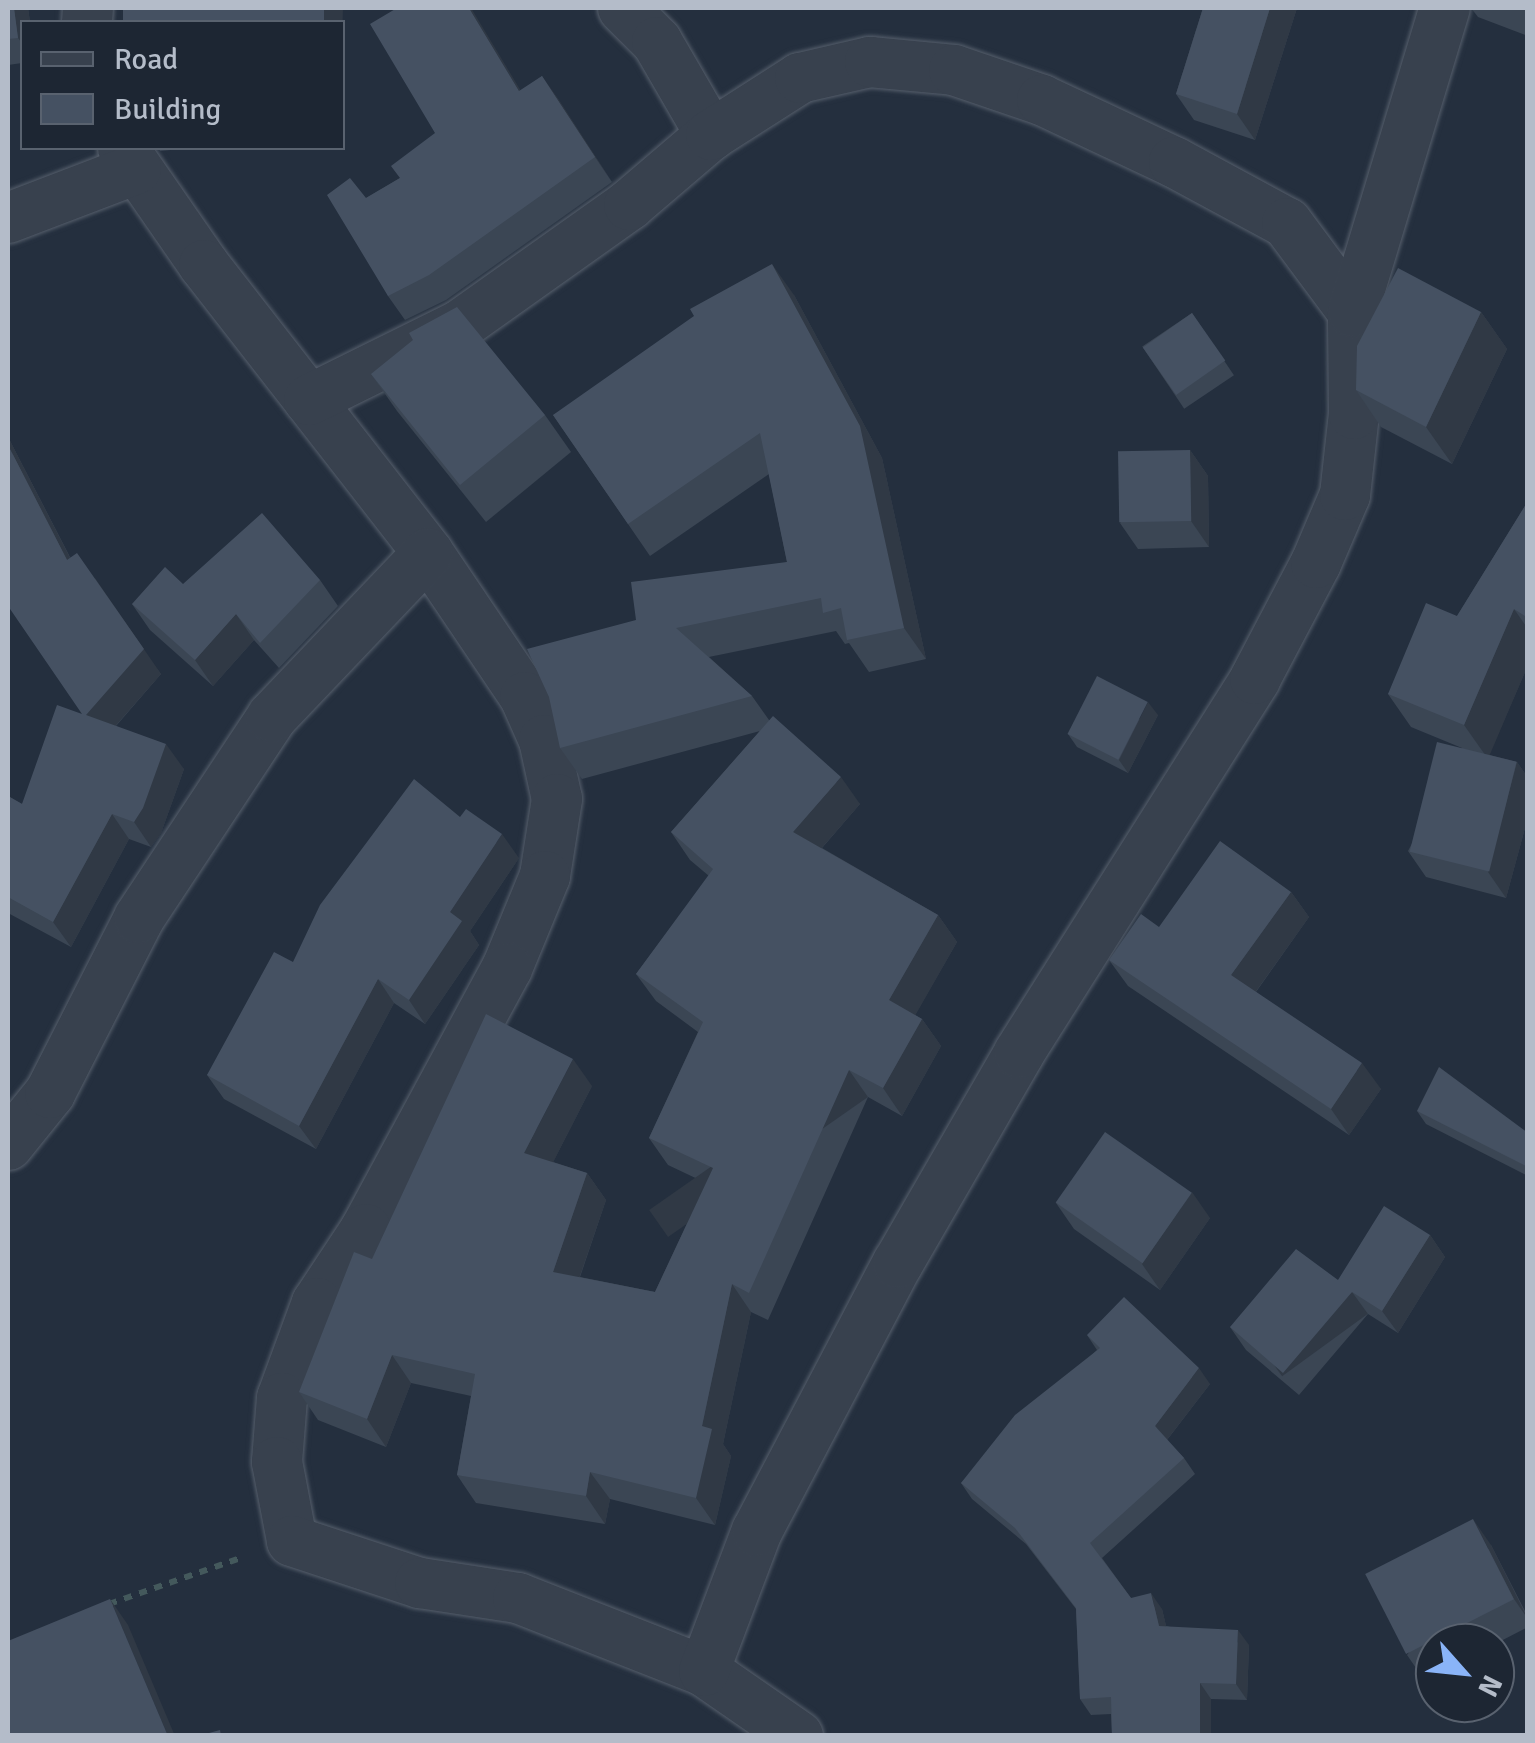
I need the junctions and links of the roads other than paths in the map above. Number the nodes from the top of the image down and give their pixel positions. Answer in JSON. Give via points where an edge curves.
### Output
{"nodes":[{"id":1,"x":623,"y":8,"type":"edge"},
{"id":2,"x":1445,"y":8,"type":"edge"},
{"id":3,"x":710,"y":135,"type":"junction"},
{"id":4,"x":129,"y":158,"type":"edge"},
{"id":5,"x":8,"y":218,"type":"edge"},
{"id":6,"x":1353,"y":312,"type":"junction"},
{"id":7,"x":309,"y":400,"type":"junction"},
{"id":8,"x":428,"y":553,"type":"junction"},
{"id":9,"x":8,"y":1145,"type":"edge"},
{"id":10,"x":704,"y":1671,"type":"junction"},
{"id":11,"x":798,"y":1736,"type":"edge"}],
"edges":[{"from":1,"to":3,"type":"street","via":[[656,42]]},
{"from":2,"to":6,"type":"street"},
{"from":3,"to":6,"type":"street","via":[[800,78],[870,62],[954,70],[1042,100],[1288,223]]},
{"from":3,"to":7,"type":"street","via":[[600,227],[459,326]]},
{"from":4,"to":5,"type":"street"},
{"from":4,"to":7,"type":"street"},
{"from":6,"to":10,"type":"street","via":[[1354,414],[1345,495],[1316,563],[1254,679],[1019,1053],[898,1263],[757,1531]]},
{"from":7,"to":8,"type":"street"},
{"from":8,"to":9,"type":"street","via":[[272,717],[140,918],[50,1094]]},
{"from":8,"to":10,"type":"street","via":[[525,696],[558,800],[545,876],[507,968],[366,1229],[317,1303],[282,1398],[276,1462],[292,1541],[420,1583],[518,1598]]},
{"from":10,"to":11,"type":"street"}]}
